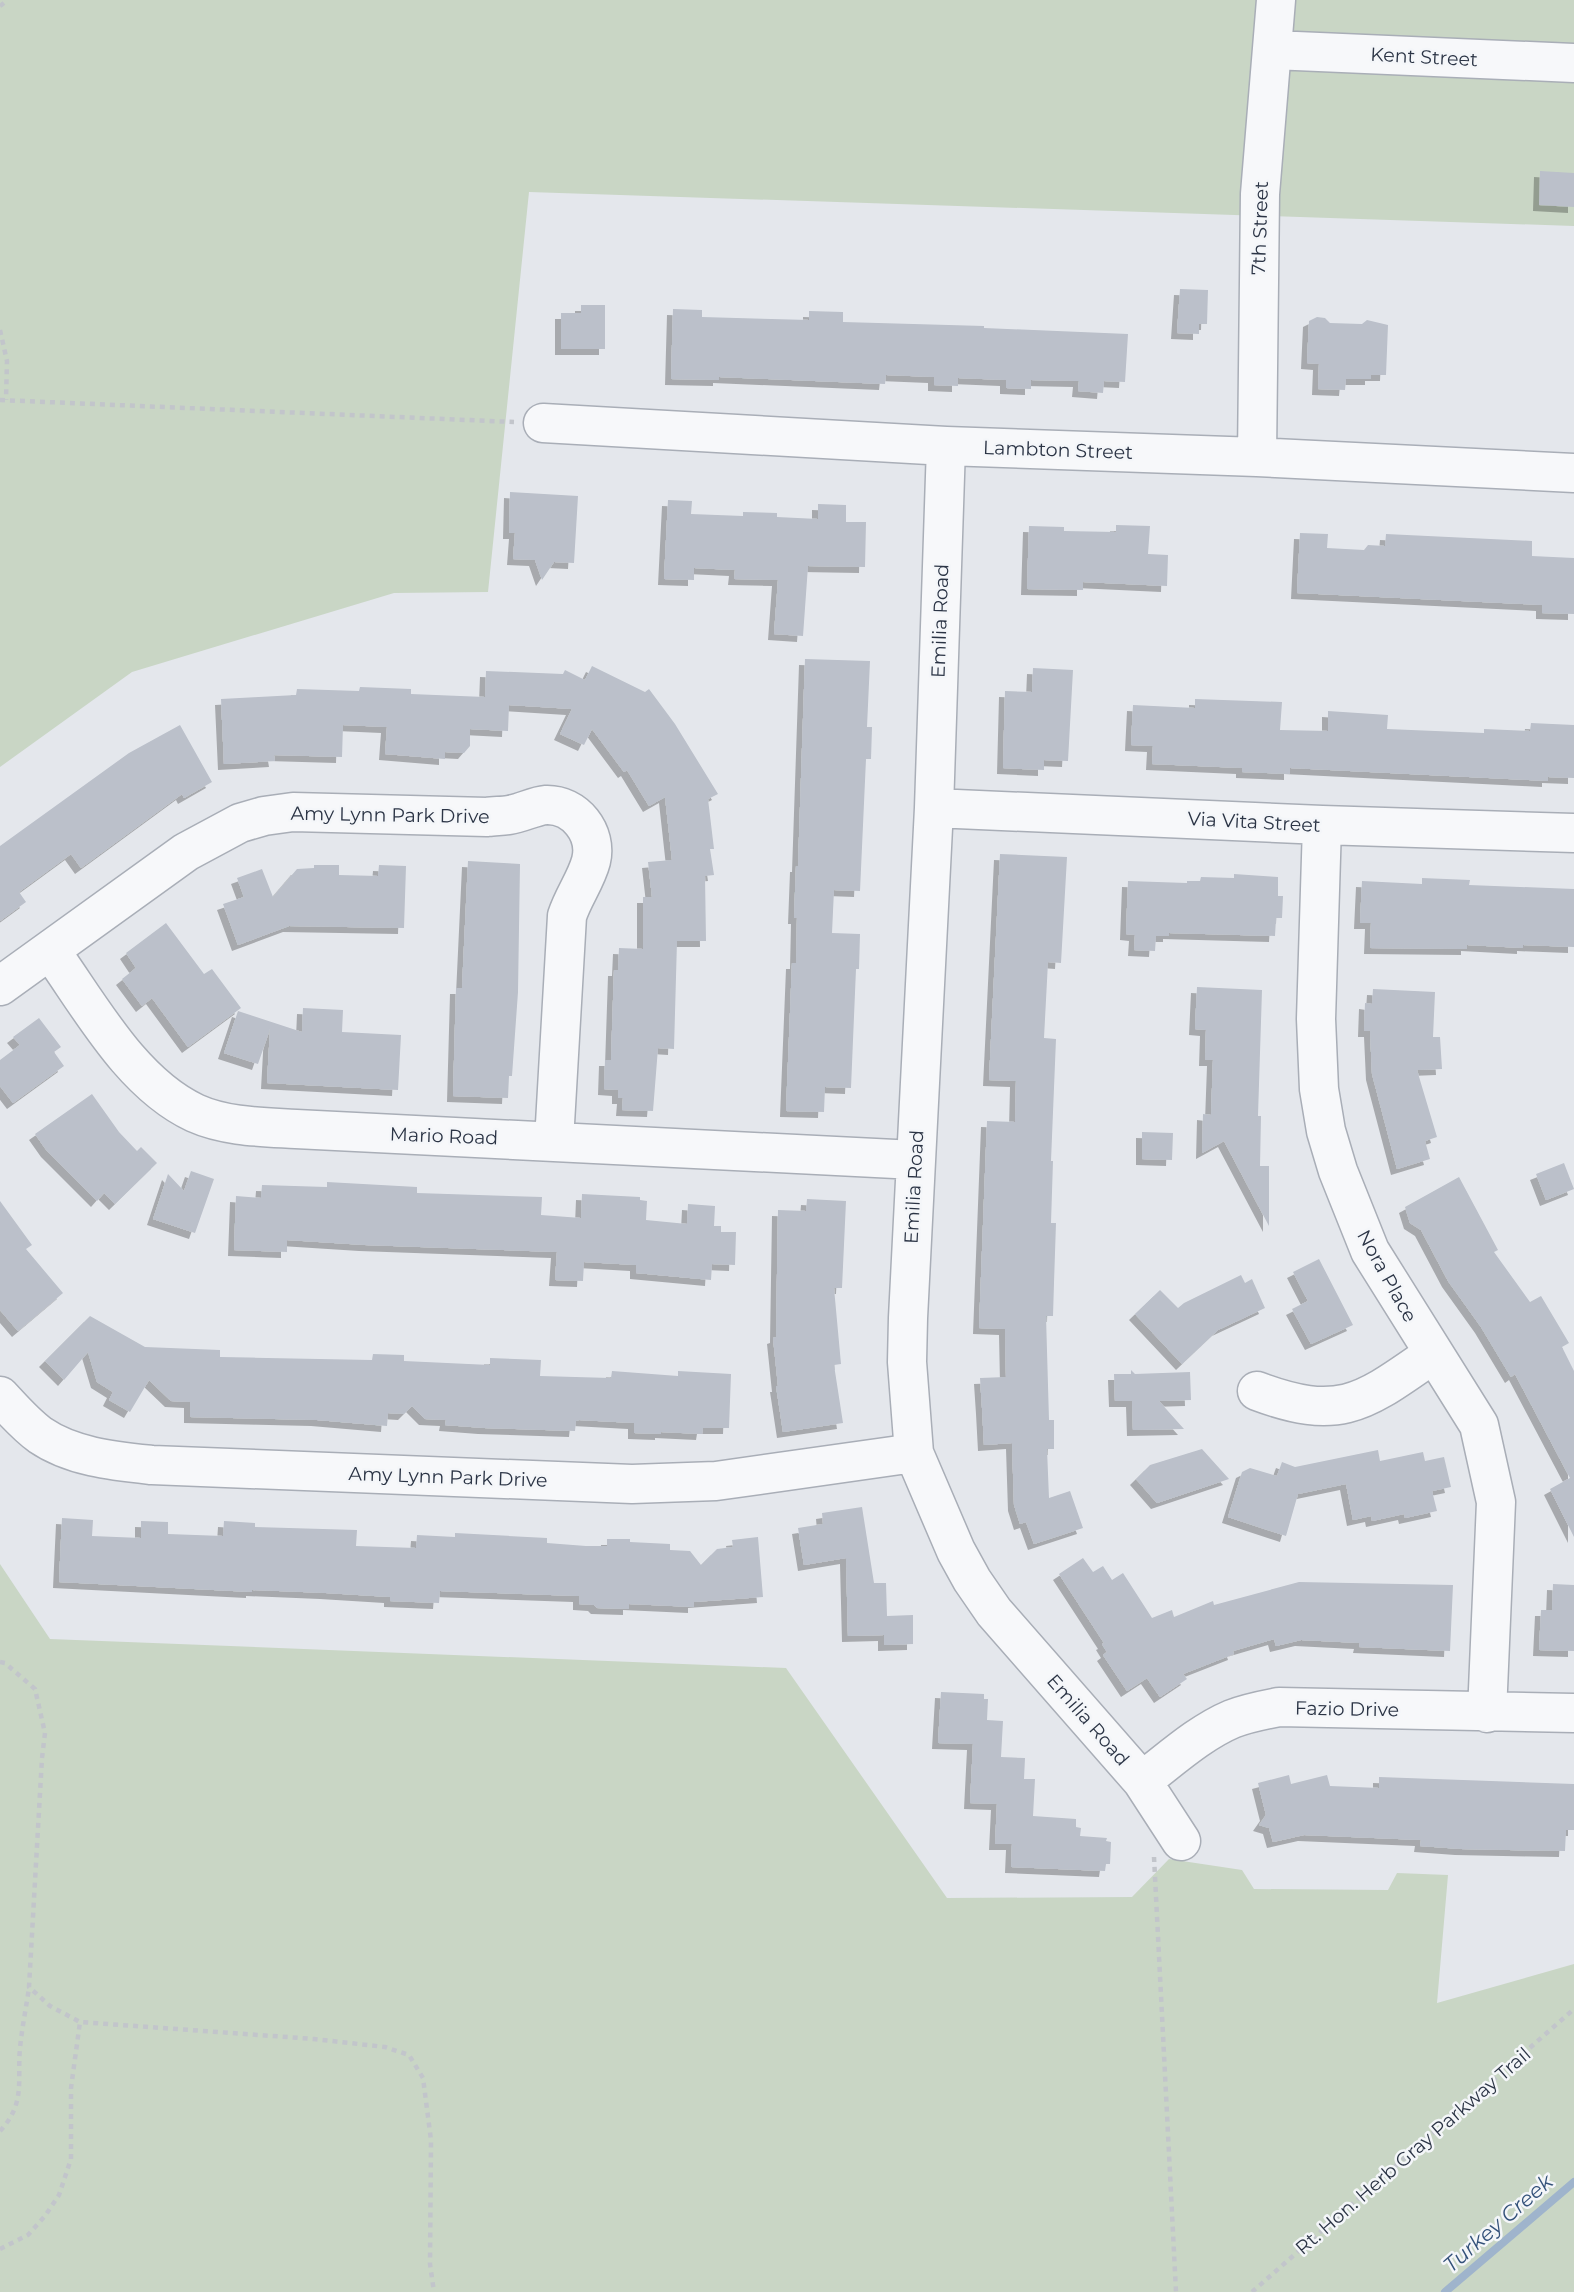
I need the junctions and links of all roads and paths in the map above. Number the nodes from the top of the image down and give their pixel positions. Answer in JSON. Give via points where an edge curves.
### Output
{"nodes":[{"id":1,"x":8,"y":0,"type":"edge"},
{"id":2,"x":1276,"y":0,"type":"edge"},
{"id":3,"x":0,"y":6,"type":"edge"},
{"id":4,"x":1273,"y":50,"type":"junction"},
{"id":5,"x":1574,"y":63,"type":"edge"},
{"id":6,"x":0,"y":330,"type":"edge"},
{"id":7,"x":3,"y":400,"type":"edge"},
{"id":8,"x":542,"y":423,"type":"joint"},
{"id":9,"x":946,"y":446,"type":"junction"},
{"id":10,"x":1256,"y":457,"type":"junction"},
{"id":11,"x":1574,"y":473,"type":"edge"},
{"id":12,"x":934,"y":808,"type":"junction"},
{"id":13,"x":1322,"y":825,"type":"junction"},
{"id":14,"x":1574,"y":833,"type":"edge"},
{"id":15,"x":50,"y":950,"type":"junction"},
{"id":16,"x":0,"y":986,"type":"edge"},
{"id":17,"x":554,"y":1140,"type":"junction"},
{"id":18,"x":915,"y":1160,"type":"junction"},
{"id":19,"x":1433,"y":1354,"type":"junction"},
{"id":20,"x":1257,"y":1391,"type":"dead end"},
{"id":21,"x":0,"y":1396,"type":"edge"},
{"id":22,"x":914,"y":1452,"type":"junction"},
{"id":23,"x":0,"y":1662,"type":"edge"},
{"id":24,"x":1487,"y":1713,"type":"junction"},
{"id":25,"x":1574,"y":1713,"type":"edge"},
{"id":26,"x":1142,"y":1781,"type":"junction"},
{"id":27,"x":1168,"y":1844,"type":"joint"},
{"id":28,"x":29,"y":1987,"type":"junction"},
{"id":29,"x":1574,"y":2009,"type":"edge"},
{"id":30,"x":80,"y":2022,"type":"junction"},
{"id":31,"x":0,"y":2131,"type":"edge"},
{"id":32,"x":0,"y":2249,"type":"edge"},
{"id":33,"x":434,"y":2292,"type":"edge"},
{"id":34,"x":1176,"y":2292,"type":"edge"},
{"id":35,"x":1252,"y":2292,"type":"edge"}],
"edges":[{"from":1,"to":3,"type":"path"},
{"from":2,"to":4,"type":"street","name":"7th Street"},
{"from":4,"to":5,"type":"street","name":"Kent Street"},
{"from":4,"to":10,"type":"street","name":"7th Street","via":[[1259,194]]},
{"from":6,"to":7,"type":"path","via":[[6,361]]},
{"from":7,"to":8,"type":"path"},
{"from":8,"to":9,"type":"street","name":"Lambton Street"},
{"from":9,"to":10,"type":"street","name":"Lambton Street"},
{"from":9,"to":12,"type":"street","name":"Emilia Road"},
{"from":10,"to":11,"type":"street","name":"Lambton Street"},
{"from":12,"to":13,"type":"street","name":"Via Vita Street"},
{"from":12,"to":18,"type":"street","name":"Emilia Road"},
{"from":13,"to":14,"type":"street","name":"Via Vita Street"},
{"from":13,"to":19,"type":"street","name":"Nora Place","via":[[1316,1032],[1326,1131],[1370,1251]]},
{"from":15,"to":16,"type":"street","name":"Amy Lynn Park Drive"},
{"from":15,"to":17,"type":"street","name":"Mario Road","via":[[127,1059],[170,1098],[196,1114],[260,1127]]},
{"from":15,"to":17,"type":"street","name":"Amy Lynn Park Drive","via":[[186,852],[240,823],[264,816],[326,812],[487,817],[545,805],[561,807],[585,825],[592,856],[567,916]]},
{"from":17,"to":18,"type":"street","name":"Mario Road"},
{"from":18,"to":22,"type":"street","name":"Emilia Road","via":[[907,1362]]},
{"from":19,"to":20,"type":"street","via":[[1353,1403],[1305,1406]]},
{"from":19,"to":24,"type":"street","name":"Nora Place","via":[[1479,1425],[1496,1502]]},
{"from":21,"to":22,"type":"street","name":"Amy Lynn Park Drive","via":[[41,1436],[66,1448],[152,1465],[632,1485],[716,1481]]},
{"from":22,"to":26,"type":"street","name":"Emilia Road","via":[[956,1552],[994,1612]]},
{"from":23,"to":28,"type":"path","via":[[35,1689],[46,1733]]},
{"from":24,"to":25,"type":"street","name":"Fazio Drive"},
{"from":24,"to":26,"type":"street","name":"Fazio Drive","via":[[1279,1707],[1231,1719]]},
{"from":26,"to":27,"type":"street","name":"Emilia Road"},
{"from":27,"to":34,"type":"path"},
{"from":28,"to":30,"type":"path","via":[[50,2006]]},
{"from":28,"to":31,"type":"path","via":[[20,2085],[12,2118]]},
{"from":29,"to":35,"type":"path","name":"Rt. Hon. Herb Gray Parkway Trail"},
{"from":30,"to":32,"type":"path","via":[[71,2088],[71,2159],[59,2194],[28,2235]]},
{"from":30,"to":33,"type":"path","via":[[314,2039],[385,2047],[409,2055],[423,2078],[432,2140],[430,2264]]}]}
